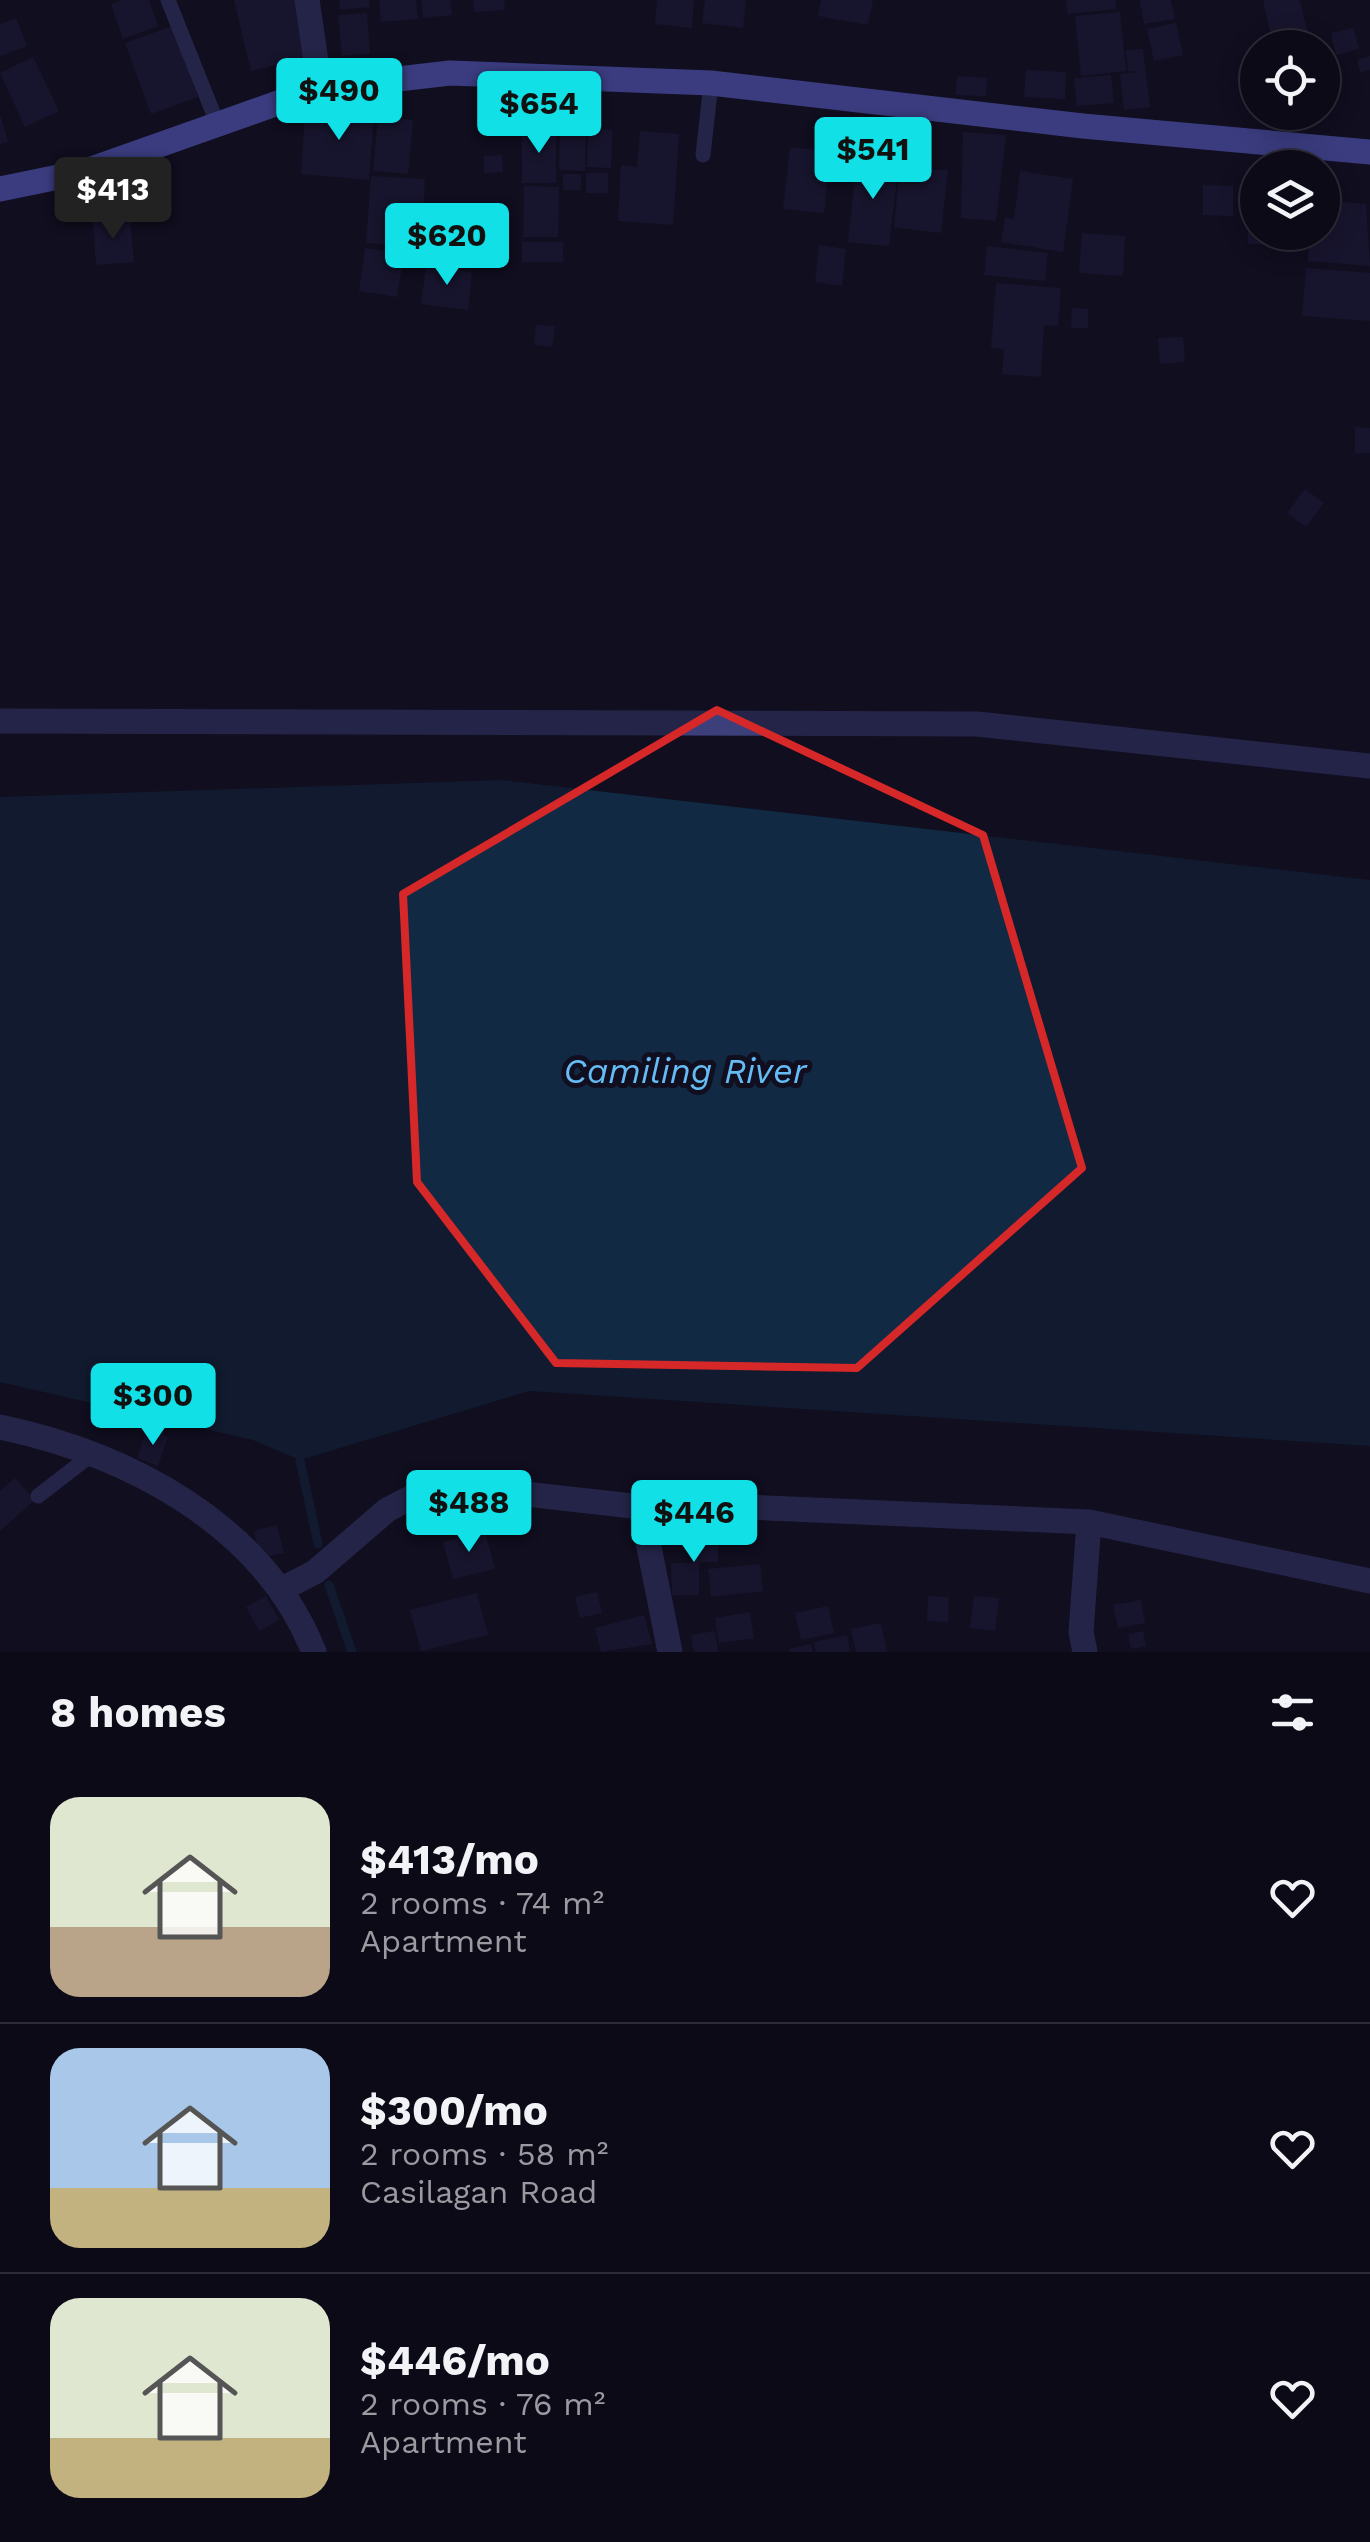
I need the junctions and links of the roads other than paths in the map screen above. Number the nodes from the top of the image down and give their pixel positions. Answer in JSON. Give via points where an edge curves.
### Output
{"nodes":[{"id":1,"x":168,"y":0,"type":"edge"},
{"id":2,"x":307,"y":0,"type":"edge"},
{"id":3,"x":711,"y":83,"type":"junction"},
{"id":4,"x":320,"y":88,"type":"junction"},
{"id":5,"x":218,"y":125,"type":"junction"},
{"id":6,"x":1370,"y":152,"type":"edge"},
{"id":7,"x":703,"y":155,"type":"dead end"},
{"id":8,"x":0,"y":189,"type":"edge"},
{"id":9,"x":0,"y":722,"type":"edge"},
{"id":10,"x":1370,"y":766,"type":"edge"},
{"id":11,"x":0,"y":1427,"type":"edge"},
{"id":12,"x":95,"y":1452,"type":"junction"},
{"id":13,"x":38,"y":1496,"type":"dead end"},
{"id":14,"x":641,"y":1507,"type":"junction"},
{"id":15,"x":1089,"y":1522,"type":"junction"},
{"id":16,"x":1370,"y":1581,"type":"edge"},
{"id":17,"x":282,"y":1589,"type":"junction"},
{"id":18,"x":314,"y":1652,"type":"edge"},
{"id":19,"x":670,"y":1652,"type":"edge"},
{"id":20,"x":1085,"y":1652,"type":"edge"}],
"edges":[{"from":1,"to":5,"type":"lane"},
{"from":2,"to":4,"type":"street"},
{"from":3,"to":4,"type":"street","via":[[450,73]]},
{"from":3,"to":6,"type":"street"},
{"from":3,"to":7,"type":"lane"},
{"from":4,"to":5,"type":"street"},
{"from":5,"to":8,"type":"street","via":[[83,172]]},
{"from":9,"to":10,"type":"street","via":[[977,724]]},
{"from":11,"to":12,"type":"street"},
{"from":12,"to":13,"type":"lane"},
{"from":12,"to":17,"type":"street","via":[[200,1512]]},
{"from":14,"to":15,"type":"street"},
{"from":14,"to":17,"type":"street","via":[[438,1484],[387,1510],[315,1572]]},
{"from":14,"to":19,"type":"street"},
{"from":15,"to":16,"type":"street"},
{"from":15,"to":20,"type":"street"},
{"from":17,"to":18,"type":"street"}]}
